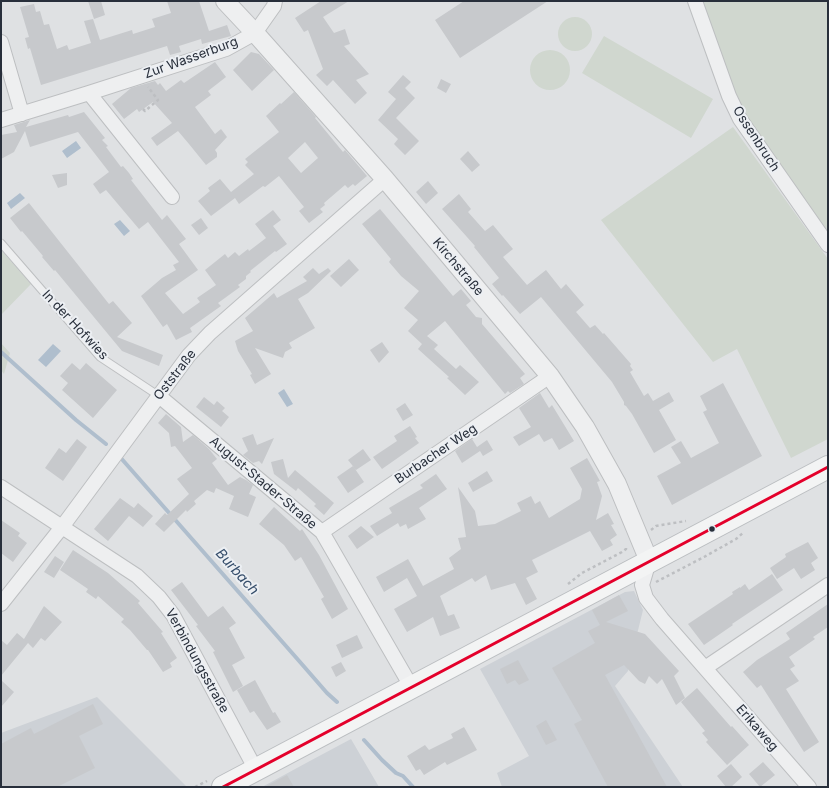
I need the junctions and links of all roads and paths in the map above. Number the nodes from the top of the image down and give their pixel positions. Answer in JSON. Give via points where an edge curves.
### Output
{"nodes":[{"id":1,"x":225,"y":1,"type":"edge"},
{"id":2,"x":275,"y":1,"type":"edge"},
{"id":3,"x":695,"y":1,"type":"edge"},
{"id":4,"x":255,"y":33,"type":"junction"},
{"id":5,"x":1,"y":42,"type":"edge"},
{"id":6,"x":140,"y":77,"type":"junction"},
{"id":7,"x":89,"y":93,"type":"junction"},
{"id":8,"x":144,"y":109,"type":"dead end"},
{"id":9,"x":22,"y":114,"type":"junction"},
{"id":10,"x":1,"y":120,"type":"edge"},
{"id":11,"x":385,"y":180,"type":"junction"},
{"id":12,"x":172,"y":198,"type":"dead end"},
{"id":13,"x":1,"y":243,"type":"edge"},
{"id":14,"x":828,"y":245,"type":"edge"},
{"id":15,"x":550,"y":376,"type":"junction"},
{"id":16,"x":159,"y":396,"type":"junction"},
{"id":17,"x":828,"y":467,"type":"edge"},
{"id":18,"x":1,"y":487,"type":"edge"},
{"id":19,"x":62,"y":527,"type":"junction"},
{"id":20,"x":322,"y":532,"type":"junction"},
{"id":21,"x":649,"y":561,"type":"junction"},
{"id":22,"x":828,"y":585,"type":"edge"},
{"id":23,"x":1,"y":604,"type":"edge"},
{"id":24,"x":705,"y":668,"type":"junction"},
{"id":25,"x":412,"y":688,"type":"junction"},
{"id":26,"x":256,"y":770,"type":"junction"},
{"id":27,"x":223,"y":787,"type":"edge"},
{"id":28,"x":809,"y":787,"type":"edge"}],
"edges":[{"from":1,"to":4,"type":"street","name":"Kirchstraße"},
{"from":2,"to":4,"type":"street","name":"Zur Wasserburg"},
{"from":3,"to":14,"type":"street","name":"Ossenbruch","via":[[729,96],[740,119]]},
{"from":4,"to":6,"type":"street","name":"Zur Wasserburg","via":[[226,49]]},
{"from":4,"to":11,"type":"street","name":"Kirchstraße"},
{"from":5,"to":9,"type":"street"},
{"from":6,"to":7,"type":"street","name":"Zur Wasserburg"},
{"from":6,"to":8,"type":"path","via":[[158,100],[145,111]]},
{"from":7,"to":9,"type":"street","name":"Zur Wasserburg"},
{"from":7,"to":12,"type":"street"},
{"from":9,"to":10,"type":"street","name":"Zur Wasserburg"},
{"from":11,"to":15,"type":"street","name":"Kirchstraße"},
{"from":11,"to":16,"type":"street","name":"Oststraße","via":[[210,333],[189,355]]},
{"from":13,"to":16,"type":"lane","name":"In der Hofwies","via":[[100,357]]},
{"from":15,"to":20,"type":"street","name":"Burbacher Weg"},
{"from":15,"to":21,"type":"street","name":"Kirchstraße","via":[[585,427],[617,484]]},
{"from":16,"to":19,"type":"street","name":"Oststraße"},
{"from":16,"to":20,"type":"street","name":"August-Stader-Straße"},
{"from":17,"to":21,"type":"main road"},
{"from":18,"to":19,"type":"street","name":"Verbindungsstraße"},
{"from":19,"to":23,"type":"street","name":"Oststraße"},
{"from":19,"to":26,"type":"street","name":"Verbindungsstraße","via":[[137,576],[159,597],[173,615]]},
{"from":20,"to":25,"type":"street","name":"August-Stader-Straße"},
{"from":21,"to":24,"type":"street","name":"Erikaweg","via":[[642,585],[646,598]]},
{"from":21,"to":25,"type":"main road"},
{"from":22,"to":24,"type":"street"},
{"from":24,"to":28,"type":"street","name":"Erikaweg"},
{"from":25,"to":26,"type":"main road"},
{"from":26,"to":27,"type":"main road"}]}
